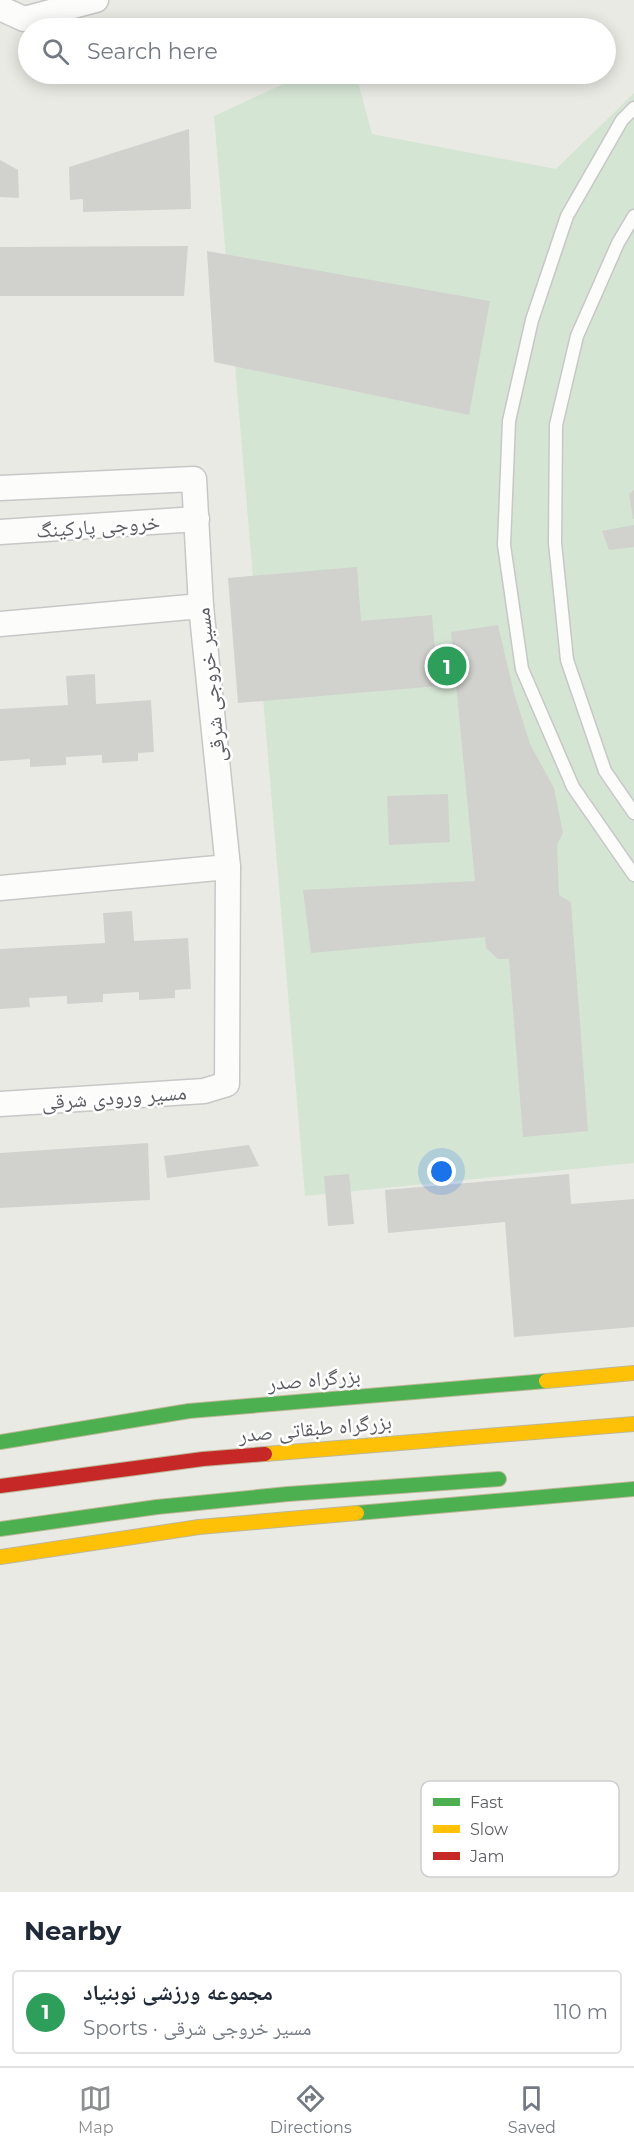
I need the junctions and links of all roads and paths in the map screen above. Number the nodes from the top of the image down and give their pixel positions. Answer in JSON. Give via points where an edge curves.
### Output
{"nodes":[{"id":1,"x":96,"y":0,"type":"edge"},
{"id":2,"x":0,"y":8,"type":"edge"},
{"id":3,"x":22,"y":18,"type":"edge"},
{"id":4,"x":28,"y":18,"type":"edge"},
{"id":5,"x":634,"y":108,"type":"edge"},
{"id":6,"x":634,"y":216,"type":"edge"},
{"id":7,"x":0,"y":488,"type":"edge"},
{"id":8,"x":196,"y":519,"type":"junction"},
{"id":9,"x":0,"y":532,"type":"edge"},
{"id":10,"x":201,"y":606,"type":"junction"},
{"id":11,"x":0,"y":624,"type":"edge"},
{"id":12,"x":634,"y":813,"type":"edge"},
{"id":13,"x":228,"y":867,"type":"junction"},
{"id":14,"x":634,"y":875,"type":"edge"},
{"id":15,"x":0,"y":888,"type":"edge"},
{"id":16,"x":228,"y":1084,"type":"joint"},
{"id":17,"x":0,"y":1104,"type":"edge"},
{"id":18,"x":634,"y":1373,"type":"edge"},
{"id":19,"x":634,"y":1424,"type":"edge"},
{"id":20,"x":0,"y":1442,"type":"edge"},
{"id":21,"x":513,"y":1478,"type":"dead end"},
{"id":22,"x":0,"y":1486,"type":"edge"},
{"id":23,"x":634,"y":1489,"type":"edge"},
{"id":24,"x":199,"y":1527,"type":"junction"},
{"id":25,"x":0,"y":1529,"type":"edge"},
{"id":26,"x":0,"y":1557,"type":"edge"},
{"id":27,"x":22,"y":1568,"type":"dead end"}],
"edges":[{"from":1,"to":4,"type":"street"},
{"from":2,"to":3,"type":"street"},
{"from":5,"to":14,"type":"lane","via":[[622,120],[567,216],[532,320],[509,421],[504,545],[522,669],[573,787]]},
{"from":6,"to":12,"type":"lane","via":[[577,336],[556,425],[555,543],[567,660],[605,771]]},
{"from":7,"to":8,"type":"street","name":"مسیر خروجی شرقی","via":[[194,479]]},
{"from":8,"to":9,"type":"street","name":"خروجی پارکینگ"},
{"from":8,"to":10,"type":"street","name":"مسیر خروجی شرقی"},
{"from":10,"to":11,"type":"street"},
{"from":10,"to":13,"type":"street","name":"مسیر خروجی شرقی"},
{"from":13,"to":15,"type":"street"},
{"from":13,"to":16,"type":"street","name":"مسیر خروجی شرقی"},
{"from":16,"to":17,"type":"street","name":"مسیر ورودی شرقی","via":[[204,1091]]},
{"from":18,"to":20,"type":"highway","name":"بزرگراه صدر","via":[[189,1411]]},
{"from":19,"to":22,"type":"highway","name":"بزرگراه طبقاتی صدر","via":[[203,1459]]},
{"from":21,"to":25,"type":"highway","via":[[157,1507]]},
{"from":23,"to":24,"type":"highway"},
{"from":24,"to":26,"type":"highway"},
{"from":24,"to":27,"type":"highway"}]}
